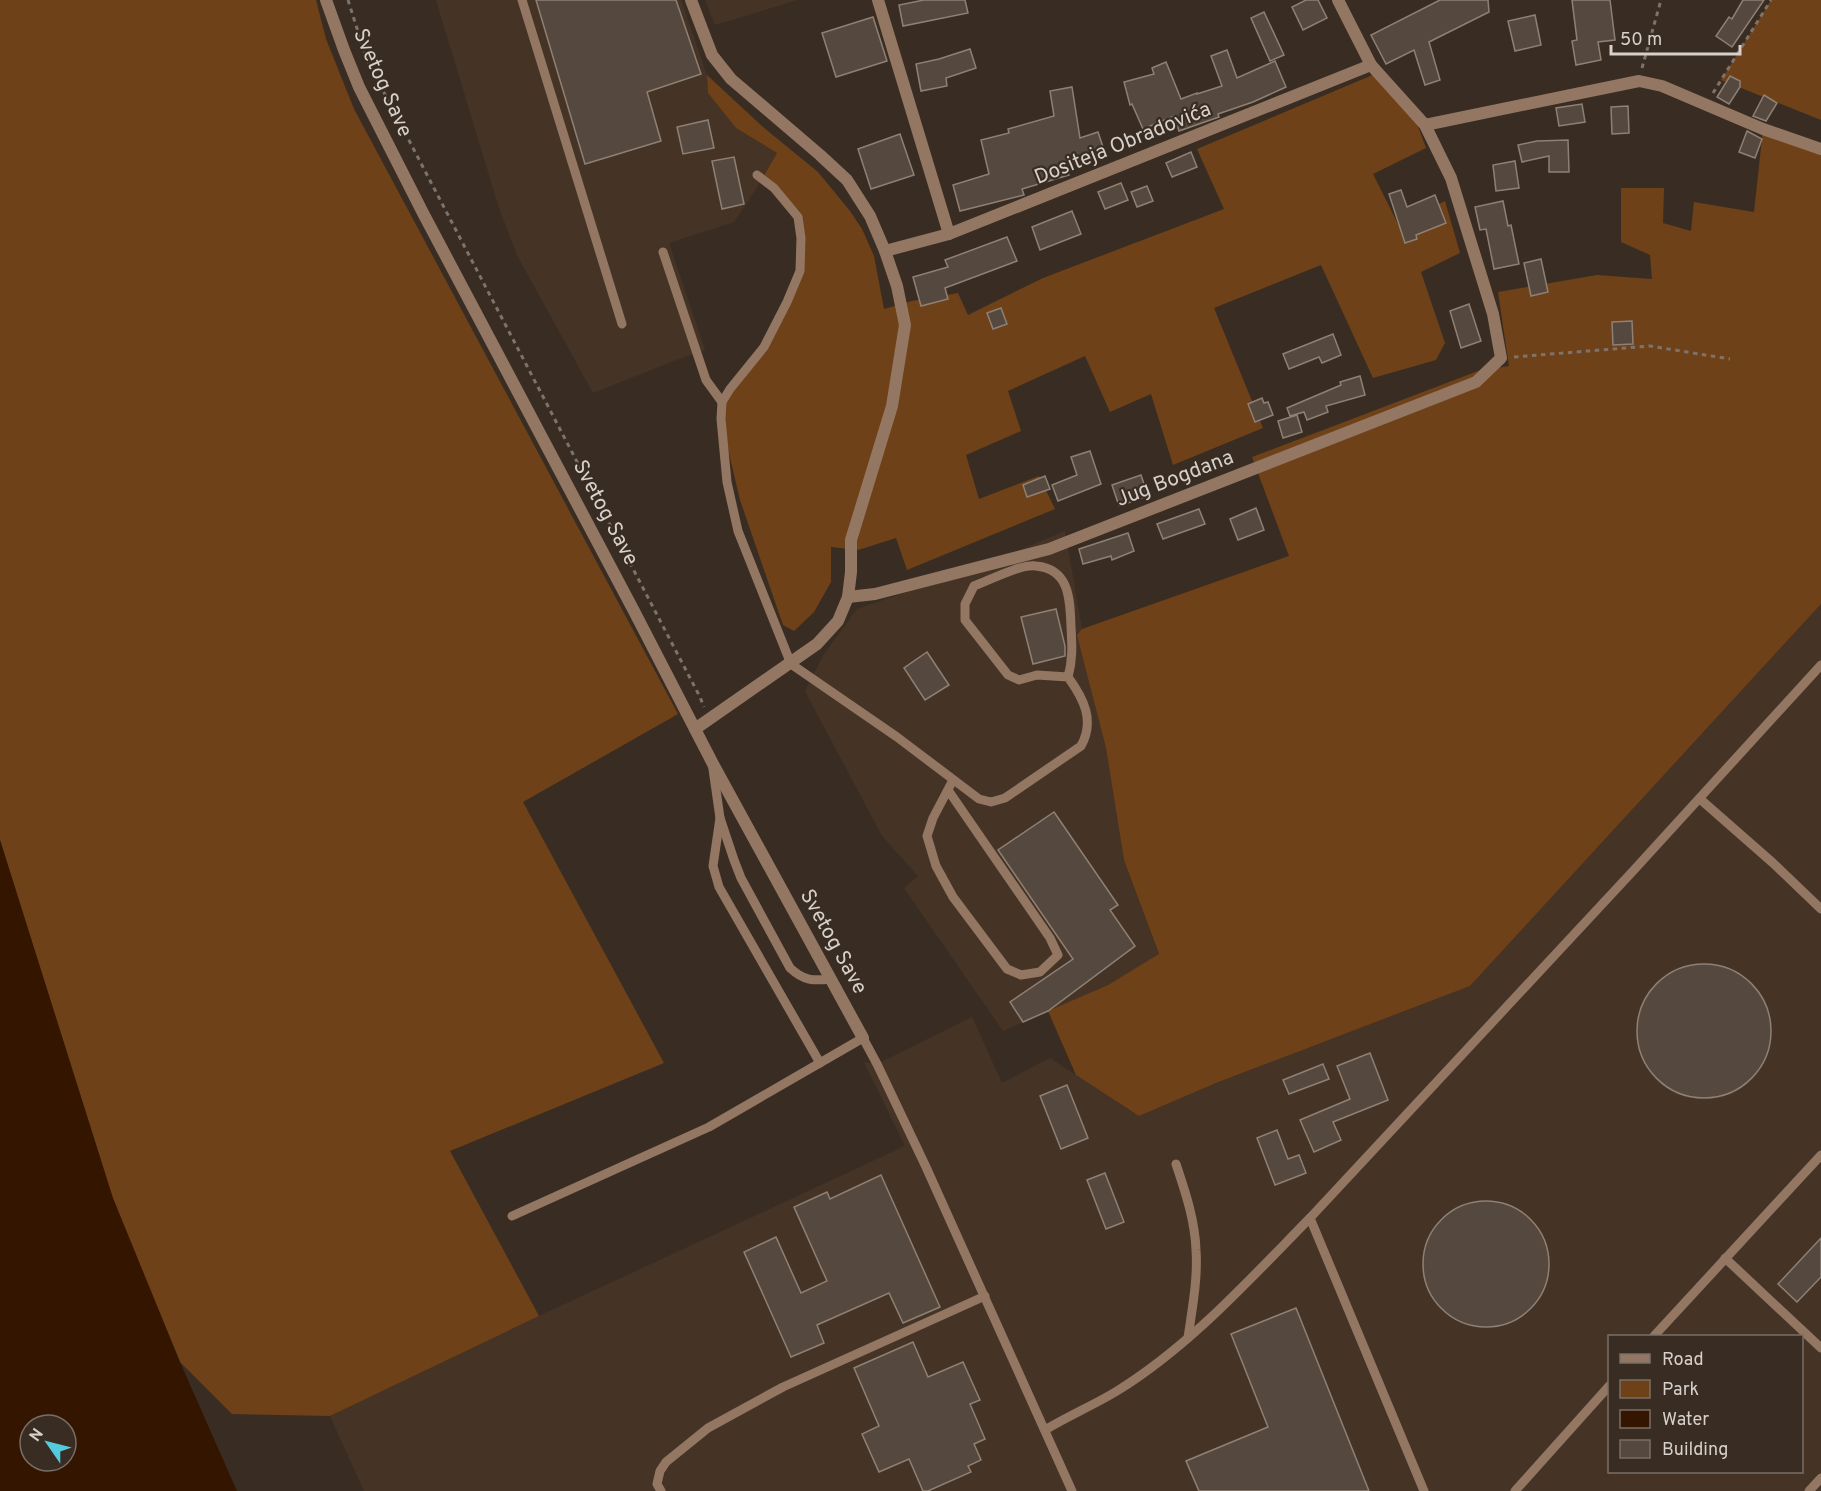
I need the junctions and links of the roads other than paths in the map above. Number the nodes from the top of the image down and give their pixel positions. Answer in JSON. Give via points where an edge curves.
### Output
{"nodes":[{"id":1,"x":326,"y":0,"type":"edge"},
{"id":2,"x":522,"y":0,"type":"edge"},
{"id":3,"x":691,"y":0,"type":"edge"},
{"id":4,"x":878,"y":0,"type":"edge"},
{"id":5,"x":1338,"y":0,"type":"edge"},
{"id":6,"x":1371,"y":65,"type":"junction"},
{"id":7,"x":1425,"y":125,"type":"junction"},
{"id":8,"x":1821,"y":149,"type":"edge"},
{"id":9,"x":757,"y":175,"type":"dead end"},
{"id":10,"x":949,"y":234,"type":"junction"},
{"id":11,"x":885,"y":251,"type":"junction"},
{"id":12,"x":663,"y":252,"type":"dead end"},
{"id":13,"x":622,"y":324,"type":"dead end"},
{"id":14,"x":722,"y":402,"type":"junction"},
{"id":15,"x":848,"y":597,"type":"junction"},
{"id":16,"x":791,"y":664,"type":"junction"},
{"id":17,"x":1821,"y":665,"type":"edge"},
{"id":18,"x":1068,"y":678,"type":"junction"},
{"id":19,"x":695,"y":729,"type":"junction"},
{"id":20,"x":713,"y":764,"type":"junction"},
{"id":21,"x":953,"y":780,"type":"junction"},
{"id":22,"x":948,"y":790,"type":"junction"},
{"id":23,"x":1700,"y":799,"type":"junction"},
{"id":24,"x":720,"y":818,"type":"junction"},
{"id":25,"x":1821,"y":909,"type":"edge"},
{"id":26,"x":831,"y":979,"type":"junction"},
{"id":27,"x":863,"y":1038,"type":"junction"},
{"id":28,"x":820,"y":1063,"type":"junction"},
{"id":29,"x":1821,"y":1155,"type":"edge"},
{"id":30,"x":1176,"y":1164,"type":"dead end"},
{"id":31,"x":512,"y":1216,"type":"dead end"},
{"id":32,"x":1310,"y":1218,"type":"junction"},
{"id":33,"x":1725,"y":1258,"type":"junction"},
{"id":34,"x":985,"y":1296,"type":"junction"},
{"id":35,"x":1655,"y":1335,"type":"edge"},
{"id":36,"x":1188,"y":1338,"type":"junction"},
{"id":37,"x":1821,"y":1348,"type":"edge"},
{"id":38,"x":1608,"y":1387,"type":"edge"},
{"id":39,"x":1045,"y":1430,"type":"junction"},
{"id":40,"x":1821,"y":1478,"type":"edge"},
{"id":41,"x":661,"y":1491,"type":"edge"},
{"id":42,"x":1072,"y":1491,"type":"edge"},
{"id":43,"x":1425,"y":1491,"type":"edge"},
{"id":44,"x":1515,"y":1491,"type":"edge"},
{"id":45,"x":1809,"y":1491,"type":"edge"}],
"edges":[{"from":1,"to":19,"type":"street","name":"Svetog Save","via":[[344,50],[423,213]]},
{"from":2,"to":13,"type":"lane"},
{"from":3,"to":11,"type":"street","via":[[712,55],[731,79],[847,180],[870,216]]},
{"from":4,"to":10,"type":"street"},
{"from":5,"to":6,"type":"street"},
{"from":6,"to":7,"type":"street"},
{"from":6,"to":10,"type":"street","name":"Dositeja Obradovića"},
{"from":7,"to":8,"type":"street","via":[[1639,81],[1662,86]]},
{"from":7,"to":15,"type":"street","name":"Jug Bogdana","via":[[1451,178],[1493,314],[1501,358],[1476,382],[1049,549],[875,594]]},
{"from":9,"to":14,"type":"lane","via":[[774,188],[798,218],[800,271],[764,347]]},
{"from":10,"to":11,"type":"street","name":"Dositeja Obradovića"},
{"from":11,"to":15,"type":"street","via":[[905,325],[892,406],[851,540]]},
{"from":12,"to":14,"type":"lane","via":[[706,380]]},
{"from":14,"to":16,"type":"lane","via":[[727,482],[738,531]]},
{"from":15,"to":16,"type":"street","via":[[838,621]]},
{"from":16,"to":19,"type":"street"},
{"from":16,"to":21,"type":"lane","via":[[897,736]]},
{"from":17,"to":23,"type":"lane"},
{"from":18,"to":18,"type":"lane","via":[[1072,660],[1070,596],[1062,578],[1048,568],[1034,565],[974,586],[965,604],[965,620],[1008,675],[1019,680],[1037,675]]},
{"from":18,"to":21,"type":"lane","via":[[1087,708],[1087,736],[1081,746],[1005,798],[991,802],[979,799]]},
{"from":19,"to":20,"type":"street","name":"Svetog Save"},
{"from":20,"to":24,"type":"lane"},
{"from":20,"to":26,"type":"street","name":"Svetog Save"},
{"from":21,"to":22,"type":"lane"},
{"from":22,"to":22,"type":"lane","via":[[927,836],[936,866],[1007,969],[1021,975],[1040,972],[1058,955],[1050,938]]},
{"from":23,"to":25,"type":"lane"},
{"from":23,"to":32,"type":"lane"},
{"from":24,"to":26,"type":"lane","via":[[741,878],[790,968],[813,981]]},
{"from":24,"to":28,"type":"lane","via":[[713,866],[719,887]]},
{"from":26,"to":27,"type":"street","name":"Svetog Save"},
{"from":27,"to":28,"type":"lane"},
{"from":27,"to":34,"type":"lane"},
{"from":28,"to":31,"type":"lane","via":[[709,1126]]},
{"from":29,"to":33,"type":"lane"},
{"from":30,"to":36,"type":"lane","via":[[1196,1250]]},
{"from":32,"to":36,"type":"lane"},
{"from":32,"to":43,"type":"lane"},
{"from":33,"to":35,"type":"lane"},
{"from":33,"to":37,"type":"lane"},
{"from":34,"to":39,"type":"lane"},
{"from":34,"to":41,"type":"lane","via":[[783,1387],[708,1428],[666,1462],[657,1484]]},
{"from":36,"to":39,"type":"lane","via":[[1118,1390]]},
{"from":38,"to":44,"type":"lane"},
{"from":39,"to":42,"type":"lane"},
{"from":40,"to":45,"type":"lane"}]}
